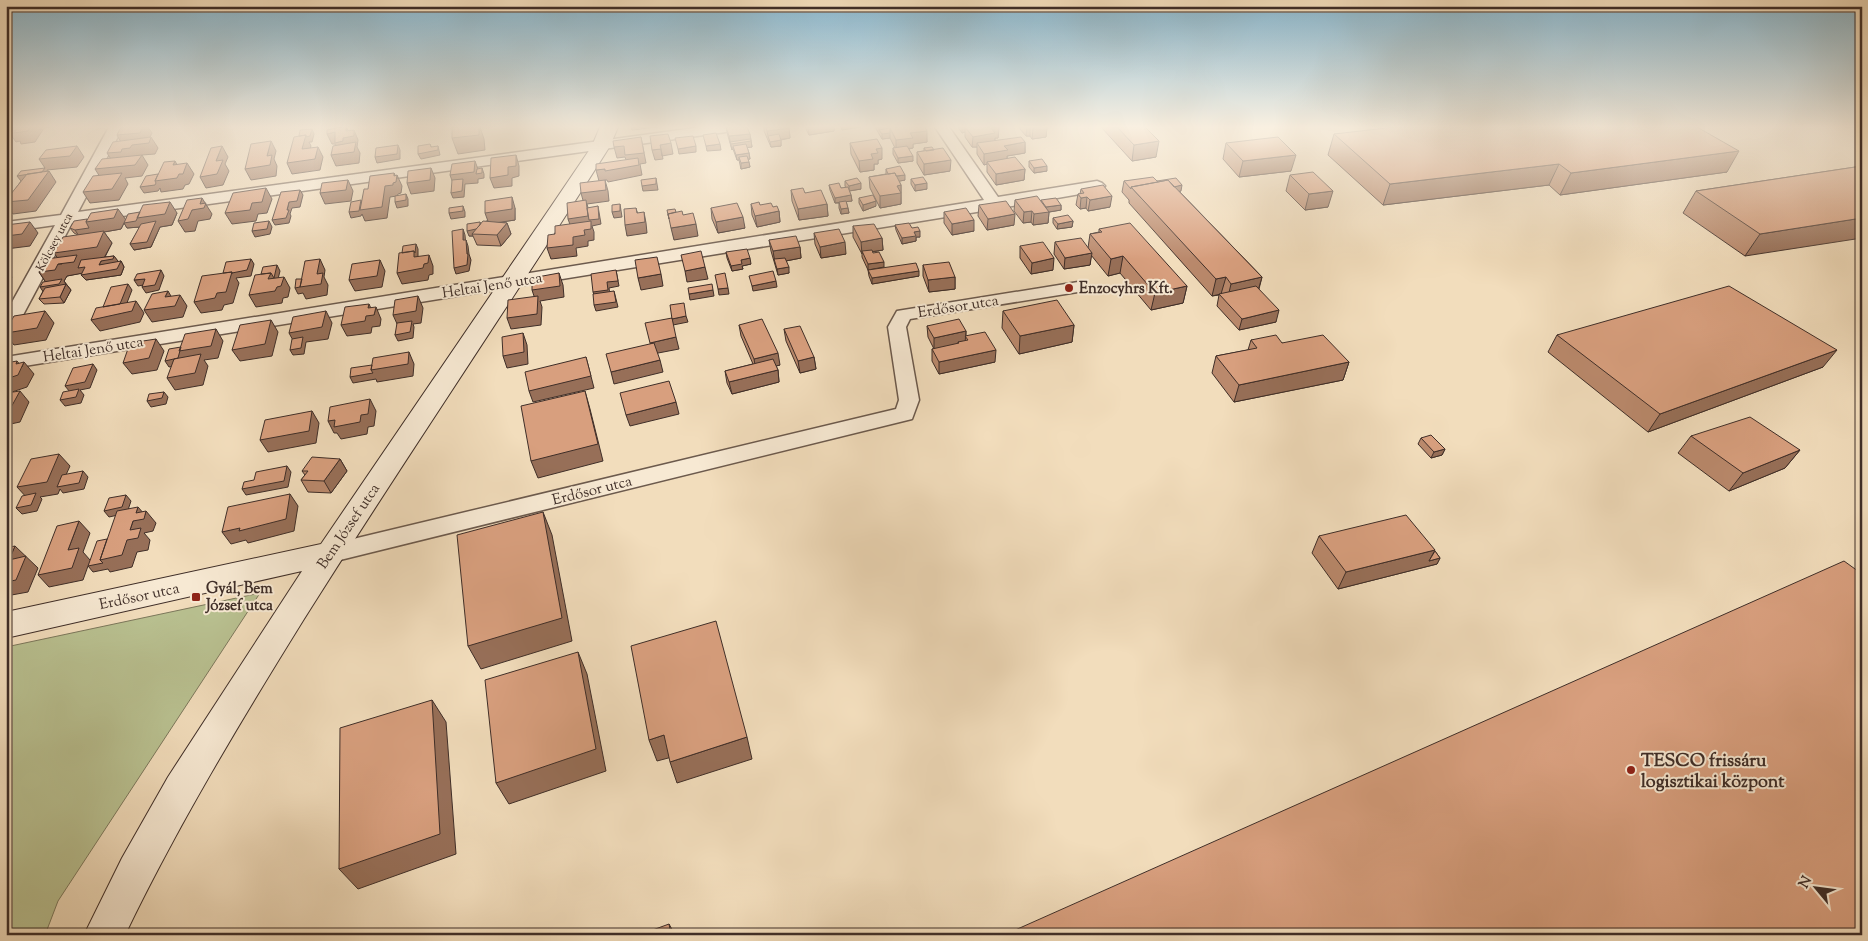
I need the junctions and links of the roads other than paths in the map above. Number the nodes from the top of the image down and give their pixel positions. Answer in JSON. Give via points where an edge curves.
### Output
{"nodes":[{"id":1,"x":92,"y":171,"type":"edge"},
{"id":2,"x":376,"y":171,"type":"edge"},
{"id":3,"x":583,"y":171,"type":"edge"},
{"id":4,"x":972,"y":171,"type":"edge"},
{"id":5,"x":1097,"y":186,"type":"edge"},
{"id":6,"x":995,"y":204,"type":"junction"},
{"id":7,"x":67,"y":218,"type":"junction"},
{"id":8,"x":6,"y":227,"type":"edge"},
{"id":9,"x":513,"y":282,"type":"junction"},
{"id":10,"x":1078,"y":287,"type":"dead end"},
{"id":11,"x":6,"y":330,"type":"edge"},
{"id":12,"x":6,"y":363,"type":"edge"},
{"id":13,"x":328,"y":554,"type":"junction"},
{"id":14,"x":6,"y":625,"type":"edge"},
{"id":15,"x":104,"y":935,"type":"edge"}],
"edges":[{"from":1,"to":7,"type":"street","name":"Kölcsey utca"},
{"from":2,"to":7,"type":"street"},
{"from":3,"to":9,"type":"main road","name":"Bem József utca"},
{"from":4,"to":6,"type":"street"},
{"from":5,"to":6,"type":"street","name":"Heltai Jenő utca"},
{"from":6,"to":9,"type":"street","name":"Heltai Jenő utca"},
{"from":7,"to":8,"type":"street"},
{"from":7,"to":11,"type":"street","name":"Kölcsey utca"},
{"from":9,"to":12,"type":"street","name":"Heltai Jenő utca"},
{"from":9,"to":13,"type":"main road","name":"Bem József utca"},
{"from":10,"to":13,"type":"street","name":"Erdősor utca","via":[[902,315],[897,327],[909,400],[905,414]]},
{"from":13,"to":14,"type":"main road","name":"Erdősor utca"},
{"from":13,"to":15,"type":"main road","name":"Bem József utca","via":[[170,808]]}]}
